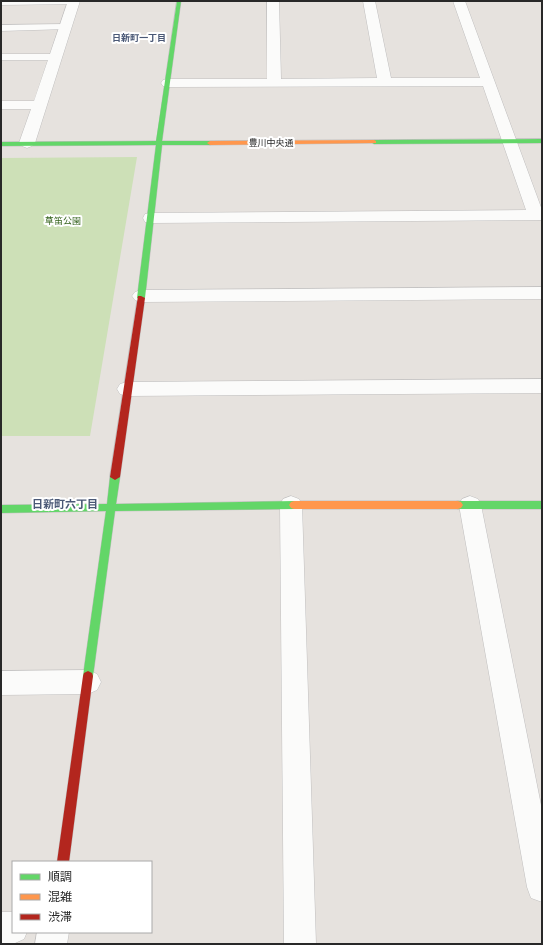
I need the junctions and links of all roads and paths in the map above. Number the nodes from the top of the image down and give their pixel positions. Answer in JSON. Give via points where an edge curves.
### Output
{"nodes":[{"id":1,"x":179,"y":1,"type":"edge"},
{"id":2,"x":274,"y":1,"type":"edge"},
{"id":3,"x":369,"y":1,"type":"edge"},
{"id":4,"x":459,"y":1,"type":"edge"},
{"id":5,"x":74,"y":2,"type":"edge"},
{"id":6,"x":1,"y":3,"type":"edge"},
{"id":7,"x":65,"y":27,"type":"junction"},
{"id":8,"x":1,"y":28,"type":"edge"},
{"id":9,"x":1,"y":57,"type":"edge"},
{"id":10,"x":55,"y":57,"type":"junction"},
{"id":11,"x":385,"y":82,"type":"junction"},
{"id":12,"x":487,"y":82,"type":"junction"},
{"id":13,"x":168,"y":83,"type":"junction"},
{"id":14,"x":274,"y":83,"type":"junction"},
{"id":15,"x":1,"y":104,"type":"edge"},
{"id":16,"x":38,"y":105,"type":"junction"},
{"id":17,"x":508,"y":141,"type":"junction"},
{"id":18,"x":542,"y":141,"type":"edge"},
{"id":19,"x":27,"y":143,"type":"junction"},
{"id":20,"x":159,"y":143,"type":"junction"},
{"id":21,"x":1,"y":144,"type":"edge"},
{"id":22,"x":539,"y":216,"type":"edge"},
{"id":23,"x":151,"y":218,"type":"junction"},
{"id":24,"x":542,"y":294,"type":"edge"},
{"id":25,"x":141,"y":296,"type":"junction"},
{"id":26,"x":542,"y":386,"type":"edge"},
{"id":27,"x":127,"y":389,"type":"junction"},
{"id":28,"x":291,"y":505,"type":"junction"},
{"id":29,"x":470,"y":505,"type":"junction"},
{"id":30,"x":542,"y":505,"type":"edge"},
{"id":31,"x":112,"y":508,"type":"junction"},
{"id":32,"x":1,"y":509,"type":"edge"},
{"id":33,"x":88,"y":682,"type":"junction"},
{"id":34,"x":1,"y":683,"type":"edge"},
{"id":35,"x":63,"y":861,"type":"edge"},
{"id":36,"x":542,"y":887,"type":"edge"},
{"id":37,"x":1,"y":928,"type":"edge"},
{"id":38,"x":12,"y":928,"type":"edge"},
{"id":39,"x":53,"y":933,"type":"edge"},
{"id":40,"x":51,"y":944,"type":"edge"},
{"id":41,"x":300,"y":944,"type":"edge"}],
"edges":[{"from":1,"to":13,"type":"street"},
{"from":2,"to":14,"type":"street"},
{"from":3,"to":11,"type":"street"},
{"from":4,"to":12,"type":"street"},
{"from":5,"to":6,"type":"lane"},
{"from":5,"to":7,"type":"street"},
{"from":7,"to":8,"type":"lane"},
{"from":7,"to":10,"type":"street"},
{"from":9,"to":10,"type":"lane"},
{"from":10,"to":16,"type":"street"},
{"from":11,"to":12,"type":"street"},
{"from":11,"to":14,"type":"street"},
{"from":12,"to":17,"type":"street"},
{"from":13,"to":14,"type":"street"},
{"from":13,"to":20,"type":"street"},
{"from":15,"to":16,"type":"street"},
{"from":16,"to":19,"type":"street"},
{"from":17,"to":18,"type":"street","name":"豊川中央通"},
{"from":17,"to":20,"type":"street","name":"豊川中央通"},
{"from":17,"to":22,"type":"street"},
{"from":19,"to":20,"type":"street","name":"豊川中央通"},
{"from":19,"to":21,"type":"street","name":"豊川中央通"},
{"from":20,"to":23,"type":"street"},
{"from":22,"to":23,"type":"street"},
{"from":23,"to":25,"type":"street"},
{"from":24,"to":25,"type":"street"},
{"from":25,"to":27,"type":"street"},
{"from":26,"to":27,"type":"street"},
{"from":27,"to":31,"type":"street"},
{"from":28,"to":29,"type":"street"},
{"from":28,"to":31,"type":"street"},
{"from":28,"to":41,"type":"street"},
{"from":29,"to":30,"type":"street"},
{"from":29,"to":36,"type":"street"},
{"from":31,"to":32,"type":"street"},
{"from":31,"to":33,"type":"street"},
{"from":33,"to":34,"type":"street"},
{"from":33,"to":35,"type":"street"},
{"from":37,"to":38,"type":"street"},
{"from":39,"to":40,"type":"street"}]}
